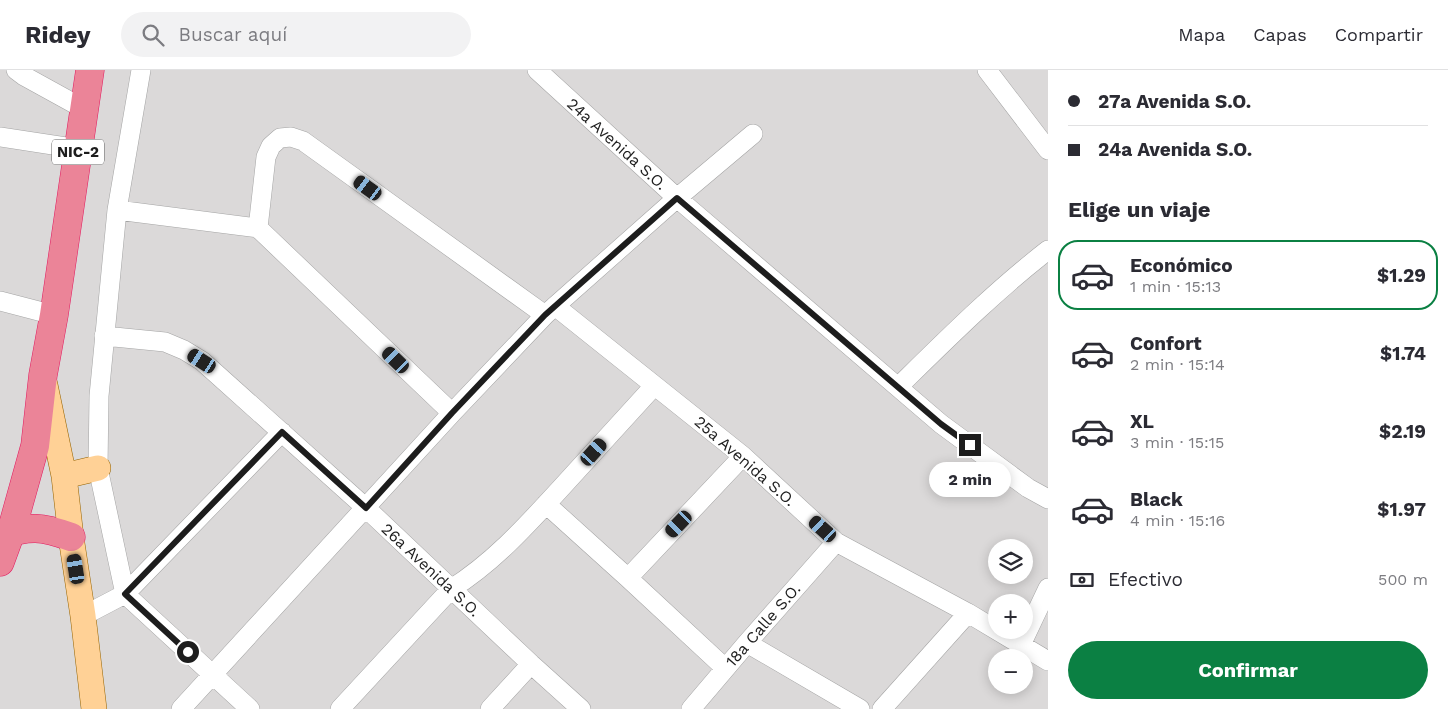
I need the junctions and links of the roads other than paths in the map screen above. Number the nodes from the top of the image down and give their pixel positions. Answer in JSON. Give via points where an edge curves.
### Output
{"nodes":[{"id":1,"x":16,"y":70,"type":"edge"},
{"id":2,"x":90,"y":70,"type":"edge"},
{"id":3,"x":141,"y":70,"type":"edge"},
{"id":4,"x":537,"y":70,"type":"edge"},
{"id":5,"x":987,"y":70,"type":"edge"},
{"id":6,"x":84,"y":109,"type":"junction"},
{"id":7,"x":753,"y":134,"type":"dead end"},
{"id":8,"x":0,"y":137,"type":"edge"},
{"id":9,"x":79,"y":149,"type":"junction"},
{"id":10,"x":1048,"y":150,"type":"edge"},
{"id":11,"x":677,"y":198,"type":"junction"},
{"id":12,"x":117,"y":210,"type":"junction"},
{"id":13,"x":258,"y":228,"type":"junction"},
{"id":14,"x":1048,"y":250,"type":"edge"},
{"id":15,"x":0,"y":301,"type":"edge"},
{"id":16,"x":550,"y":310,"type":"junction"},
{"id":17,"x":54,"y":315,"type":"junction"},
{"id":18,"x":104,"y":336,"type":"junction"},
{"id":19,"x":43,"y":375,"type":"junction"},
{"id":20,"x":654,"y":386,"type":"junction"},
{"id":21,"x":898,"y":386,"type":"junction"},
{"id":22,"x":452,"y":413,"type":"junction"},
{"id":23,"x":282,"y":432,"type":"junction"},
{"id":24,"x":743,"y":456,"type":"junction"},
{"id":25,"x":98,"y":468,"type":"junction"},
{"id":26,"x":64,"y":476,"type":"junction"},
{"id":27,"x":1048,"y":499,"type":"edge"},
{"id":28,"x":546,"y":504,"type":"junction"},
{"id":29,"x":366,"y":508,"type":"junction"},
{"id":30,"x":4,"y":525,"type":"edge"},
{"id":31,"x":70,"y":537,"type":"junction"},
{"id":32,"x":836,"y":542,"type":"junction"},
{"id":33,"x":0,"y":562,"type":"edge"},
{"id":34,"x":628,"y":578,"type":"junction"},
{"id":35,"x":1048,"y":588,"type":"edge"},
{"id":36,"x":451,"y":589,"type":"junction"},
{"id":37,"x":125,"y":594,"type":"junction"},
{"id":38,"x":968,"y":613,"type":"junction"},
{"id":39,"x":83,"y":616,"type":"junction"},
{"id":40,"x":747,"y":643,"type":"junction"},
{"id":41,"x":1021,"y":645,"type":"junction"},
{"id":42,"x":1048,"y":661,"type":"edge"},
{"id":43,"x":531,"y":664,"type":"junction"},
{"id":44,"x":725,"y":668,"type":"junction"},
{"id":45,"x":213,"y":676,"type":"junction"},
{"id":46,"x":94,"y":709,"type":"edge"},
{"id":47,"x":181,"y":709,"type":"edge"},
{"id":48,"x":250,"y":709,"type":"edge"},
{"id":49,"x":340,"y":709,"type":"edge"},
{"id":50,"x":490,"y":709,"type":"edge"},
{"id":51,"x":581,"y":709,"type":"edge"},
{"id":52,"x":691,"y":709,"type":"edge"},
{"id":53,"x":860,"y":709,"type":"edge"},
{"id":54,"x":882,"y":709,"type":"edge"}],
"edges":[{"from":1,"to":6,"type":"street"},
{"from":2,"to":6,"type":"highway","number":"NIC-2"},
{"from":3,"to":12,"type":"street"},
{"from":4,"to":11,"type":"street","name":"24a Avenida S.O."},
{"from":5,"to":10,"type":"street"},
{"from":6,"to":9,"type":"highway","number":"NIC-2"},
{"from":7,"to":11,"type":"street"},
{"from":8,"to":9,"type":"street"},
{"from":9,"to":17,"type":"highway","number":"NIC-2"},
{"from":11,"to":16,"type":"street"},
{"from":11,"to":21,"type":"street","name":"24a Avenida S.O."},
{"from":12,"to":13,"type":"street"},
{"from":12,"to":18,"type":"street"},
{"from":13,"to":16,"type":"street","name":"25a Avenida S.O.","via":[[266,157],[280,138],[291,137],[303,141]]},
{"from":13,"to":22,"type":"street"},
{"from":14,"to":21,"type":"street","via":[[980,307]]},
{"from":15,"to":17,"type":"street"},
{"from":16,"to":20,"type":"street","name":"25a Avenida S.O."},
{"from":16,"to":22,"type":"street"},
{"from":17,"to":19,"type":"highway","number":"NIC-2"},
{"from":18,"to":23,"type":"street","name":"26a Avenida S.O.","via":[[165,342],[184,350],[202,361]]},
{"from":18,"to":25,"type":"street"},
{"from":19,"to":26,"type":"main road"},
{"from":19,"to":30,"type":"highway","number":"NIC-2","via":[[35,446]]},
{"from":20,"to":24,"type":"street","name":"25a Avenida S.O."},
{"from":20,"to":28,"type":"street"},
{"from":21,"to":27,"type":"street","name":"24a Avenida S.O.","via":[[941,424]]},
{"from":22,"to":29,"type":"street"},
{"from":23,"to":29,"type":"street","name":"26a Avenida S.O."},
{"from":23,"to":37,"type":"street"},
{"from":24,"to":32,"type":"street","name":"25a Avenida S.O."},
{"from":24,"to":34,"type":"street"},
{"from":25,"to":26,"type":"main road"},
{"from":25,"to":37,"type":"street"},
{"from":26,"to":31,"type":"main road"},
{"from":28,"to":34,"type":"street"},
{"from":28,"to":36,"type":"street","via":[[495,557]]},
{"from":29,"to":36,"type":"street","name":"26a Avenida S.O."},
{"from":29,"to":45,"type":"street"},
{"from":30,"to":31,"type":"highway","via":[[48,529]]},
{"from":30,"to":33,"type":"highway","number":"NIC-2"},
{"from":31,"to":39,"type":"main road"},
{"from":32,"to":38,"type":"street","name":"25a Avenida S.O."},
{"from":32,"to":40,"type":"street","name":"18a Calle S.O."},
{"from":34,"to":44,"type":"street"},
{"from":35,"to":41,"type":"street"},
{"from":36,"to":43,"type":"street","name":"26a Avenida S.O."},
{"from":36,"to":49,"type":"street"},
{"from":37,"to":39,"type":"street"},
{"from":37,"to":45,"type":"street"},
{"from":38,"to":41,"type":"street","name":"25a Avenida S.O."},
{"from":38,"to":54,"type":"street"},
{"from":39,"to":46,"type":"main road"},
{"from":40,"to":44,"type":"street","name":"18a Calle S.O."},
{"from":40,"to":53,"type":"street"},
{"from":41,"to":42,"type":"street","name":"25a Avenida S.O."},
{"from":43,"to":50,"type":"street"},
{"from":43,"to":51,"type":"street","name":"26a Avenida S.O."},
{"from":44,"to":52,"type":"street","name":"18a Calle S.O."},
{"from":45,"to":47,"type":"street"},
{"from":45,"to":48,"type":"street"}]}
